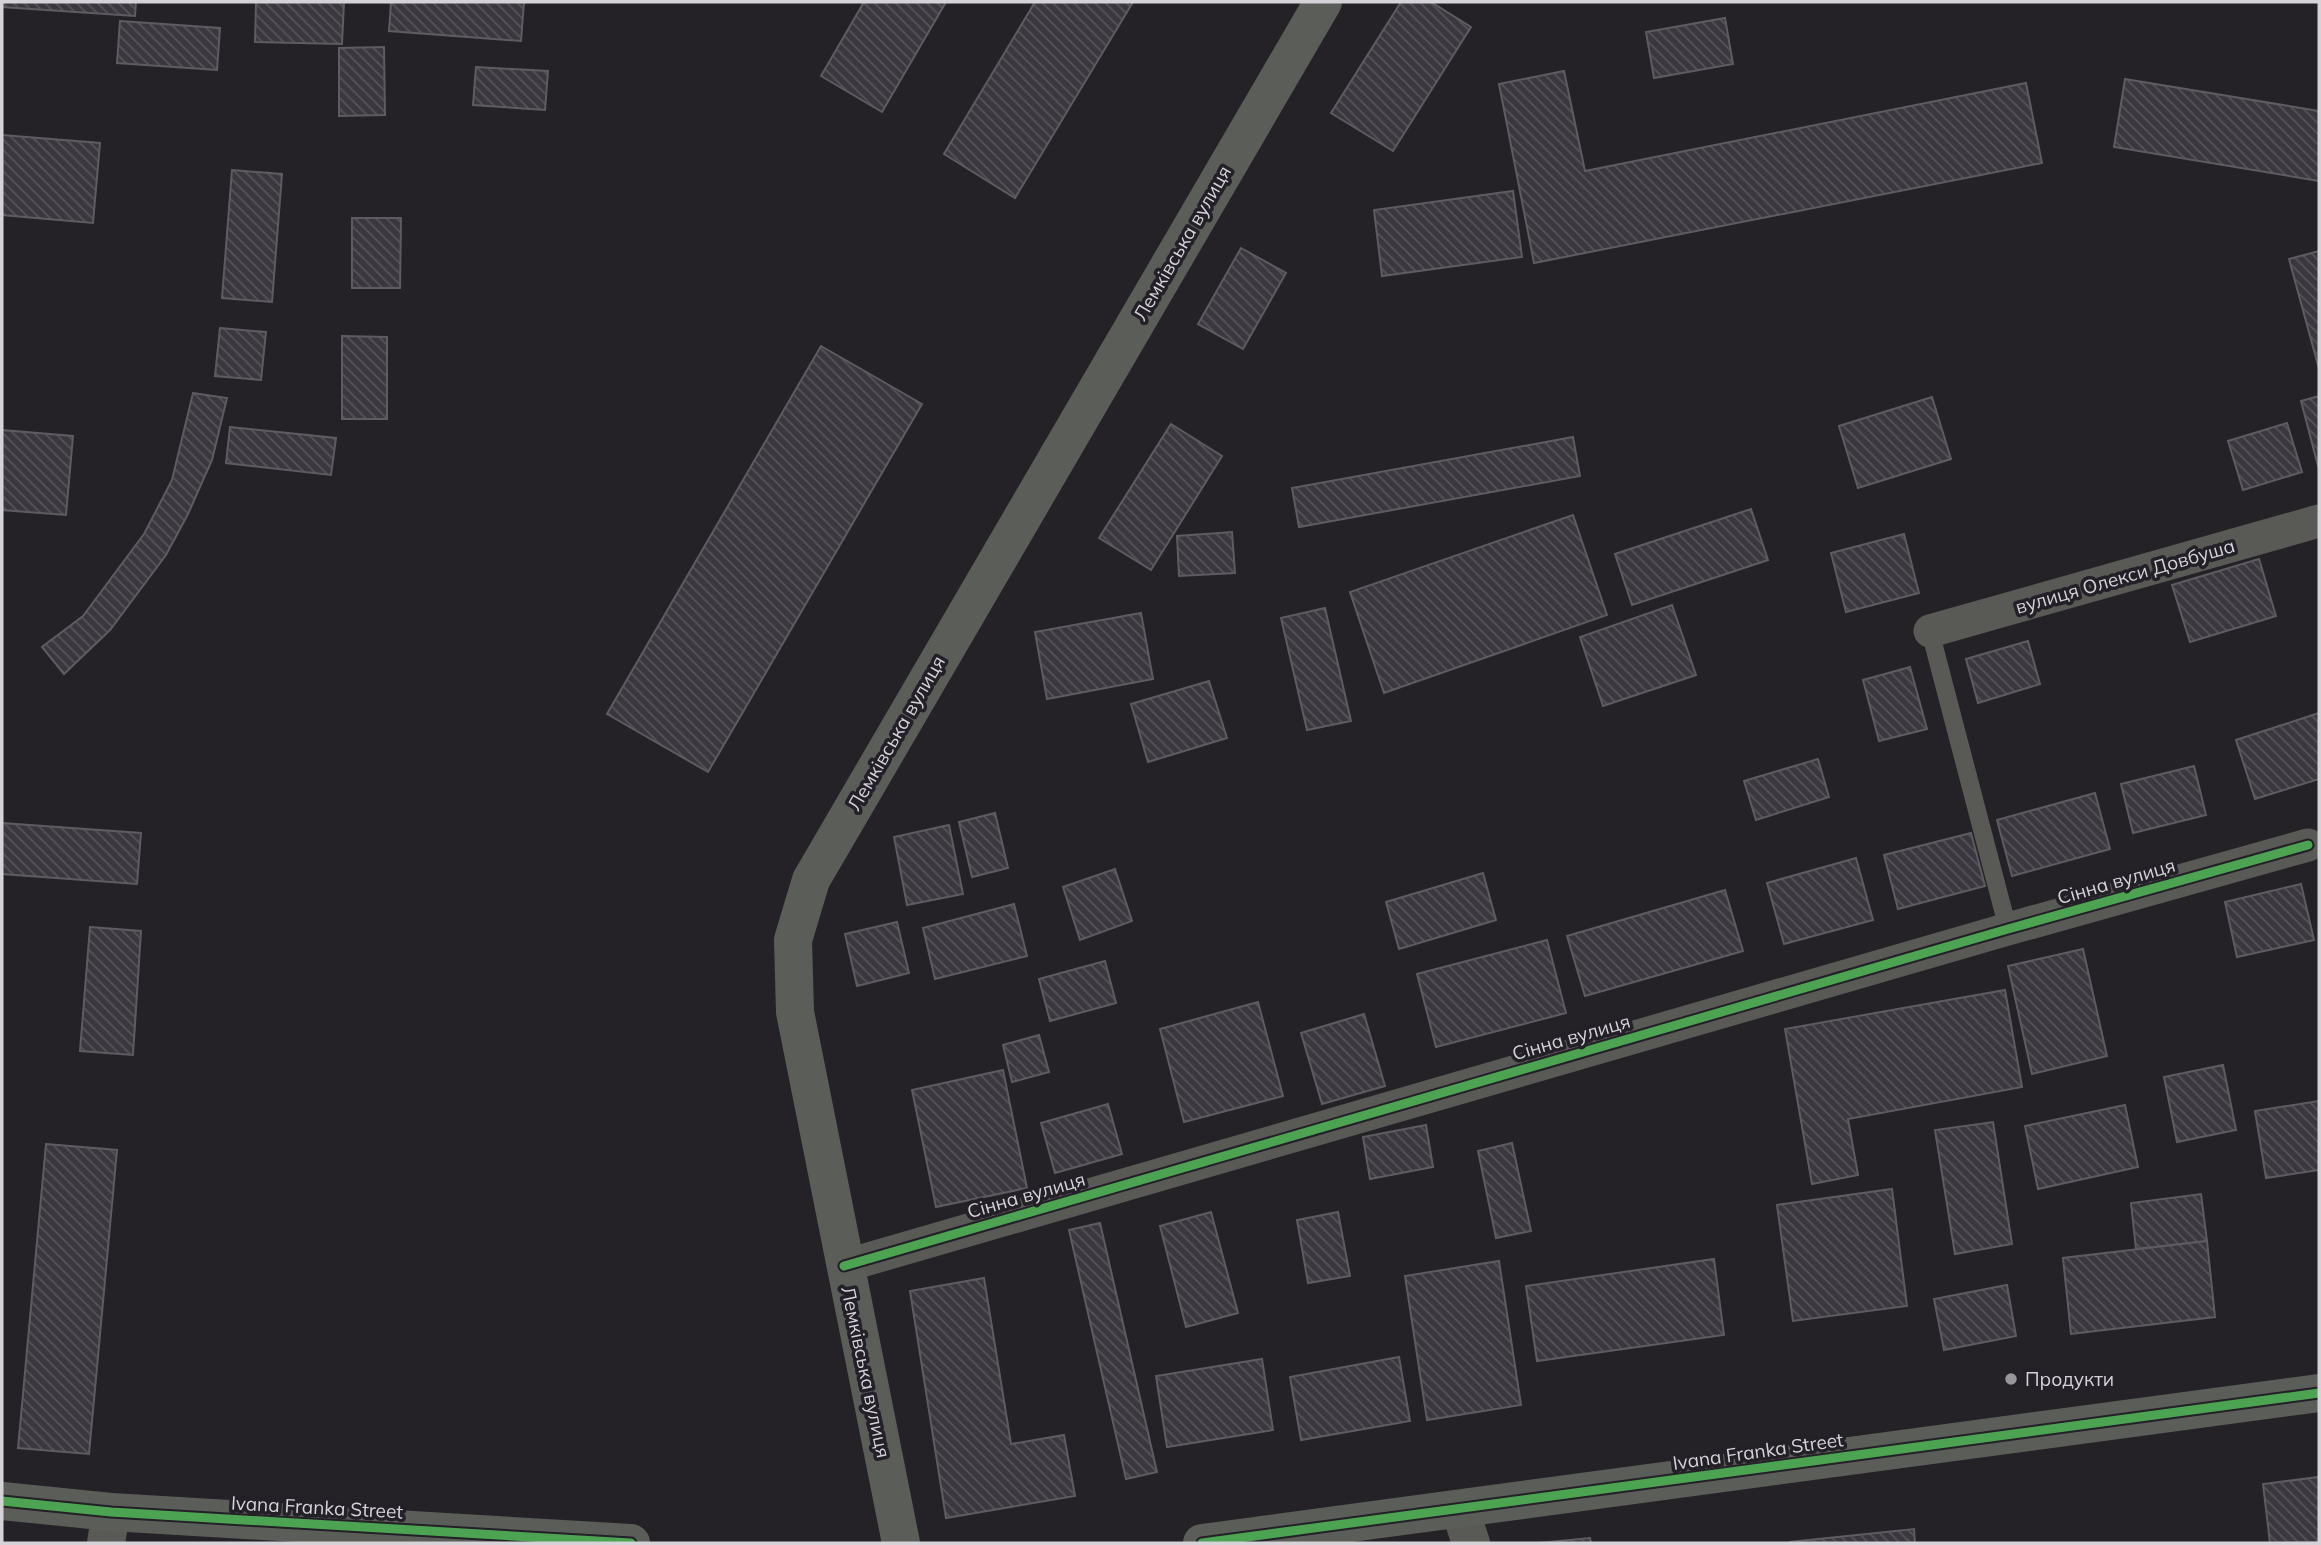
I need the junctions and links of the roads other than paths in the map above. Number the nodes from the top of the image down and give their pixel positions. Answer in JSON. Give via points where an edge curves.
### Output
{"nodes":[{"id":1,"x":1324,"y":2,"type":"edge"},
{"id":2,"x":2319,"y":521,"type":"edge"},
{"id":3,"x":1930,"y":631,"type":"joint"},
{"id":4,"x":2308,"y":845,"type":"dead end"},
{"id":5,"x":2008,"y":929,"type":"junction"},
{"id":6,"x":844,"y":1266,"type":"junction"},
{"id":7,"x":2319,"y":1393,"type":"edge"},
{"id":8,"x":2,"y":1501,"type":"edge"},
{"id":9,"x":1465,"y":1526,"type":"edge"},
{"id":10,"x":108,"y":1528,"type":"edge"},
{"id":11,"x":631,"y":1543,"type":"edge"},
{"id":12,"x":901,"y":1543,"type":"edge"},
{"id":13,"x":1202,"y":1543,"type":"edge"}],
"edges":[{"from":1,"to":6,"type":"main road","name":"Лемківська вулиця","via":[[811,880],[793,940],[794,1012]]},
{"from":2,"to":3,"type":"street","name":"вулиця Олекси Довбуша"},
{"from":3,"to":5,"type":"lane"},
{"from":4,"to":5,"type":"street","name":"Сінна вулиця"},
{"from":5,"to":6,"type":"street","name":"Сінна вулиця"},
{"from":6,"to":12,"type":"main road","name":"Лемківська вулиця"},
{"from":7,"to":9,"type":"main road","name":"Ivana Franka Street"},
{"from":8,"to":10,"type":"main road","name":"Ivana Franka Street"},
{"from":9,"to":13,"type":"main road","name":"Ivana Franka Street"},
{"from":10,"to":11,"type":"main road","name":"Ivana Franka Street"}]}
